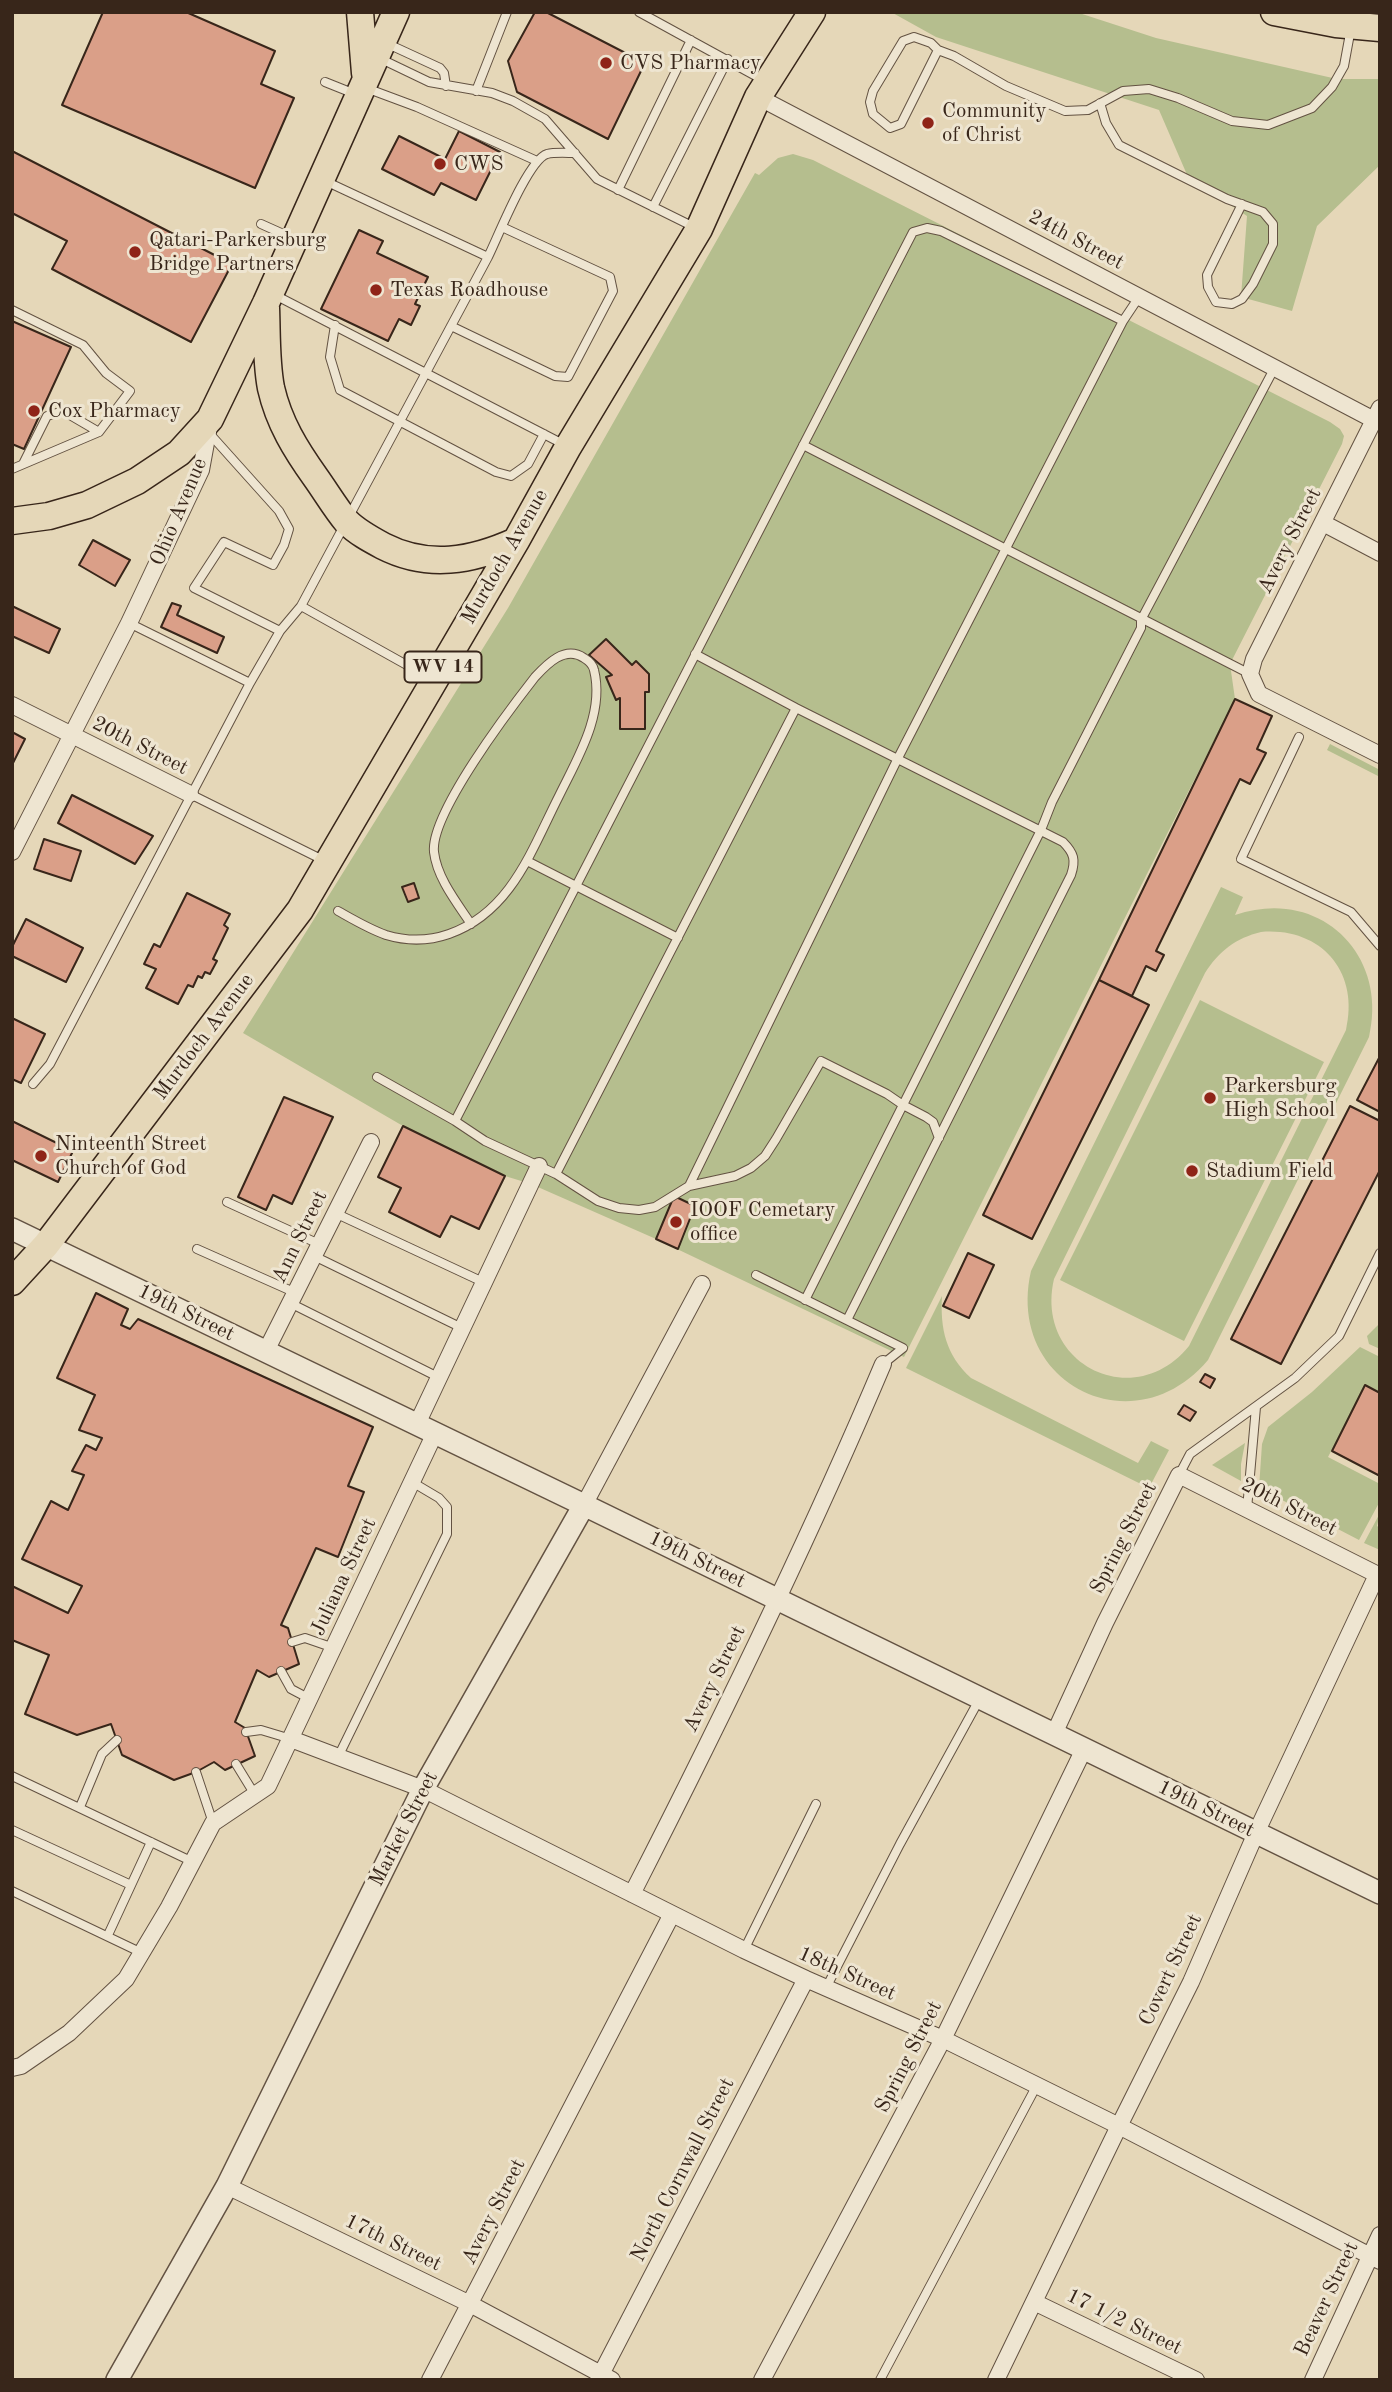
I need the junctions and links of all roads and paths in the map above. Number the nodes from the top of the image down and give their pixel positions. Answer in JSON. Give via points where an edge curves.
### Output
{"nodes":[{"id":1,"x":360,"y":12,"type":"edge"},
{"id":2,"x":396,"y":12,"type":"edge"},
{"id":3,"x":507,"y":12,"type":"edge"},
{"id":4,"x":639,"y":12,"type":"edge"},
{"id":5,"x":812,"y":12,"type":"edge"},
{"id":6,"x":1274,"y":12,"type":"edge"},
{"id":7,"x":1351,"y":25,"type":"junction"},
{"id":8,"x":1380,"y":28,"type":"edge"},
{"id":9,"x":691,"y":40,"type":"junction"},
{"id":10,"x":938,"y":50,"type":"junction"},
{"id":11,"x":728,"y":59,"type":"junction"},
{"id":12,"x":368,"y":71,"type":"junction"},
{"id":13,"x":325,"y":82,"type":"dead end"},
{"id":14,"x":446,"y":86,"type":"junction"},
{"id":15,"x":476,"y":90,"type":"junction"},
{"id":16,"x":763,"y":90,"type":"junction"},
{"id":17,"x":1100,"y":103,"type":"junction"},
{"id":18,"x":575,"y":153,"type":"junction"},
{"id":19,"x":537,"y":161,"type":"junction"},
{"id":20,"x":321,"y":179,"type":"junction"},
{"id":21,"x":618,"y":190,"type":"junction"},
{"id":22,"x":1242,"y":204,"type":"junction"},
{"id":23,"x":653,"y":207,"type":"junction"},
{"id":24,"x":261,"y":224,"type":"dead end"},
{"id":25,"x":502,"y":227,"type":"junction"},
{"id":26,"x":699,"y":229,"type":"junction"},
{"id":27,"x":294,"y":239,"type":"junction"},
{"id":28,"x":488,"y":257,"type":"junction"},
{"id":29,"x":1139,"y":297,"type":"junction"},
{"id":30,"x":268,"y":298,"type":"junction"},
{"id":31,"x":12,"y":310,"type":"edge"},
{"id":32,"x":1122,"y":321,"type":"junction"},
{"id":33,"x":335,"y":325,"type":"junction"},
{"id":34,"x":452,"y":326,"type":"junction"},
{"id":35,"x":1275,"y":368,"type":"junction"},
{"id":36,"x":426,"y":373,"type":"junction"},
{"id":37,"x":1377,"y":414,"type":"edge"},
{"id":38,"x":401,"y":422,"type":"junction"},
{"id":39,"x":210,"y":426,"type":"junction"},
{"id":40,"x":99,"y":432,"type":"junction"},
{"id":41,"x":556,"y":440,"type":"junction"},
{"id":42,"x":803,"y":445,"type":"junction"},
{"id":43,"x":23,"y":464,"type":"junction"},
{"id":44,"x":12,"y":469,"type":"edge"},
{"id":45,"x":12,"y":521,"type":"edge"},
{"id":46,"x":347,"y":522,"type":"junction"},
{"id":47,"x":1322,"y":523,"type":"junction"},
{"id":48,"x":516,"y":541,"type":"junction"},
{"id":49,"x":1006,"y":550,"type":"junction"},
{"id":50,"x":1380,"y":552,"type":"edge"},
{"id":51,"x":301,"y":606,"type":"junction"},
{"id":52,"x":1142,"y":620,"type":"junction"},
{"id":53,"x":128,"y":623,"type":"junction"},
{"id":54,"x":280,"y":631,"type":"junction"},
{"id":55,"x":695,"y":654,"type":"junction"},
{"id":56,"x":1250,"y":674,"type":"junction"},
{"id":57,"x":435,"y":680,"type":"junction"},
{"id":58,"x":250,"y":683,"type":"junction"},
{"id":59,"x":12,"y":705,"type":"edge"},
{"id":60,"x":796,"y":708,"type":"junction"},
{"id":61,"x":72,"y":735,"type":"junction"},
{"id":62,"x":1299,"y":737,"type":"dead end"},
{"id":63,"x":1380,"y":755,"type":"edge"},
{"id":64,"x":898,"y":758,"type":"junction"},
{"id":65,"x":190,"y":794,"type":"junction"},
{"id":66,"x":1041,"y":831,"type":"junction"},
{"id":67,"x":12,"y":852,"type":"edge"},
{"id":68,"x":527,"y":861,"type":"junction"},
{"id":69,"x":328,"y":862,"type":"junction"},
{"id":70,"x":576,"y":885,"type":"junction"},
{"id":71,"x":338,"y":911,"type":"dead end"},
{"id":72,"x":471,"y":923,"type":"junction"},
{"id":73,"x":678,"y":938,"type":"junction"},
{"id":74,"x":1380,"y":946,"type":"edge"},
{"id":75,"x":377,"y":1077,"type":"dead end"},
{"id":76,"x":33,"y":1084,"type":"dead end"},
{"id":77,"x":903,"y":1105,"type":"junction"},
{"id":78,"x":455,"y":1121,"type":"junction"},
{"id":79,"x":939,"y":1138,"type":"junction"},
{"id":80,"x":371,"y":1142,"type":"dead end"},
{"id":81,"x":539,"y":1166,"type":"junction"},
{"id":82,"x":556,"y":1174,"type":"junction"},
{"id":83,"x":689,"y":1186,"type":"junction"},
{"id":84,"x":227,"y":1202,"type":"dead end"},
{"id":85,"x":335,"y":1213,"type":"junction"},
{"id":86,"x":12,"y":1229,"type":"edge"},
{"id":87,"x":46,"y":1245,"type":"junction"},
{"id":88,"x":197,"y":1249,"type":"dead end"},
{"id":89,"x":317,"y":1250,"type":"junction"},
{"id":90,"x":1380,"y":1253,"type":"edge"},
{"id":91,"x":755,"y":1275,"type":"dead end"},
{"id":92,"x":12,"y":1282,"type":"edge"},
{"id":93,"x":484,"y":1282,"type":"junction"},
{"id":94,"x":702,"y":1284,"type":"dead end"},
{"id":95,"x":293,"y":1298,"type":"junction"},
{"id":96,"x":805,"y":1300,"type":"junction"},
{"id":97,"x":846,"y":1320,"type":"junction"},
{"id":98,"x":462,"y":1328,"type":"junction"},
{"id":99,"x":265,"y":1351,"type":"junction"},
{"id":100,"x":883,"y":1364,"type":"joint"},
{"id":101,"x":438,"y":1377,"type":"junction"},
{"id":102,"x":1256,"y":1407,"type":"junction"},
{"id":103,"x":426,"y":1428,"type":"junction"},
{"id":104,"x":1179,"y":1475,"type":"junction"},
{"id":105,"x":412,"y":1482,"type":"junction"},
{"id":106,"x":584,"y":1505,"type":"junction"},
{"id":107,"x":1247,"y":1509,"type":"junction"},
{"id":108,"x":1378,"y":1576,"type":"edge"},
{"id":109,"x":777,"y":1599,"type":"junction"},
{"id":110,"x":292,"y":1642,"type":"dead end"},
{"id":111,"x":334,"y":1648,"type":"junction"},
{"id":112,"x":281,"y":1671,"type":"dead end"},
{"id":113,"x":980,"y":1698,"type":"junction"},
{"id":114,"x":310,"y":1699,"type":"junction"},
{"id":115,"x":246,"y":1732,"type":"dead end"},
{"id":116,"x":1054,"y":1734,"type":"junction"},
{"id":117,"x":291,"y":1739,"type":"junction"},
{"id":118,"x":117,"y":1740,"type":"dead end"},
{"id":119,"x":1084,"y":1749,"type":"junction"},
{"id":120,"x":338,"y":1757,"type":"junction"},
{"id":121,"x":236,"y":1765,"type":"dead end"},
{"id":122,"x":196,"y":1772,"type":"dead end"},
{"id":123,"x":12,"y":1776,"type":"edge"},
{"id":124,"x":423,"y":1788,"type":"junction"},
{"id":125,"x":255,"y":1795,"type":"junction"},
{"id":126,"x":816,"y":1804,"type":"dead end"},
{"id":127,"x":80,"y":1807,"type":"junction"},
{"id":128,"x":213,"y":1823,"type":"junction"},
{"id":129,"x":12,"y":1830,"type":"edge"},
{"id":130,"x":1256,"y":1833,"type":"junction"},
{"id":131,"x":151,"y":1842,"type":"junction"},
{"id":132,"x":193,"y":1862,"type":"junction"},
{"id":133,"x":131,"y":1885,"type":"junction"},
{"id":134,"x":12,"y":1891,"type":"edge"},
{"id":135,"x":632,"y":1894,"type":"junction"},
{"id":136,"x":1380,"y":1894,"type":"edge"},
{"id":137,"x":672,"y":1914,"type":"junction"},
{"id":138,"x":108,"y":1935,"type":"junction"},
{"id":139,"x":744,"y":1950,"type":"junction"},
{"id":140,"x":142,"y":1953,"type":"junction"},
{"id":141,"x":806,"y":1979,"type":"junction"},
{"id":142,"x":826,"y":1988,"type":"junction"},
{"id":143,"x":943,"y":2039,"type":"junction"},
{"id":144,"x":12,"y":2068,"type":"edge"},
{"id":145,"x":1037,"y":2085,"type":"junction"},
{"id":146,"x":1119,"y":2126,"type":"junction"},
{"id":147,"x":227,"y":2186,"type":"junction"},
{"id":148,"x":1380,"y":2235,"type":"edge"},
{"id":149,"x":1375,"y":2258,"type":"edge"},
{"id":150,"x":1034,"y":2302,"type":"junction"},
{"id":151,"x":470,"y":2304,"type":"junction"},
{"id":152,"x":603,"y":2378,"type":"edge"},
{"id":153,"x":117,"y":2380,"type":"edge"},
{"id":154,"x":430,"y":2380,"type":"edge"},
{"id":155,"x":762,"y":2380,"type":"edge"},
{"id":156,"x":880,"y":2380,"type":"edge"},
{"id":157,"x":996,"y":2380,"type":"edge"},
{"id":158,"x":1196,"y":2380,"type":"edge"},
{"id":159,"x":1313,"y":2380,"type":"edge"}],
"edges":[{"from":1,"to":12,"type":"main road"},
{"from":2,"to":12,"type":"main road","name":"Ohio Avenue"},
{"from":3,"to":15,"type":"lane"},
{"from":4,"to":9,"type":"lane"},
{"from":5,"to":16,"type":"main road","name":"Murdoch Avenue","number":"WV 14"},
{"from":6,"to":7,"type":"main road"},
{"from":7,"to":8,"type":"main road"},
{"from":7,"to":17,"type":"lane","via":[[1344,66],[1332,87],[1312,108],[1268,125],[1232,121],[1149,89],[1122,91]]},
{"from":9,"to":11,"type":"lane"},
{"from":9,"to":21,"type":"lane"},
{"from":10,"to":10,"type":"lane","via":[[914,37],[903,41],[870,102],[873,114],[890,128],[901,124]]},
{"from":10,"to":17,"type":"lane","via":[[1065,111],[1088,110]]},
{"from":11,"to":16,"type":"lane"},
{"from":11,"to":23,"type":"lane"},
{"from":12,"to":13,"type":"lane"},
{"from":12,"to":14,"type":"lane"},
{"from":12,"to":14,"type":"lane","via":[[440,68]]},
{"from":12,"to":19,"type":"lane","via":[[417,107]]},
{"from":12,"to":20,"type":"main road","name":"Ohio Avenue"},
{"from":14,"to":15,"type":"lane"},
{"from":15,"to":18,"type":"lane","via":[[513,101],[545,119]]},
{"from":16,"to":26,"type":"main road","name":"Murdoch Avenue","number":"WV 14"},
{"from":16,"to":29,"type":"street","name":"24th Street"},
{"from":17,"to":22,"type":"lane","via":[[1119,145]]},
{"from":18,"to":19,"type":"lane","via":[[547,154]]},
{"from":18,"to":21,"type":"lane","via":[[597,179]]},
{"from":19,"to":25,"type":"lane"},
{"from":20,"to":27,"type":"main road","name":"Ohio Avenue"},
{"from":20,"to":28,"type":"lane"},
{"from":21,"to":23,"type":"lane"},
{"from":22,"to":22,"type":"lane","via":[[1207,275],[1216,302],[1242,299],[1273,244],[1273,224],[1263,212]]},
{"from":23,"to":26,"type":"lane"},
{"from":24,"to":27,"type":"lane"},
{"from":25,"to":28,"type":"lane"},
{"from":25,"to":34,"type":"lane","via":[[610,277],[613,290],[568,377],[555,376]]},
{"from":26,"to":41,"type":"main road","name":"Murdoch Avenue","number":"WV 14"},
{"from":27,"to":30,"type":"main road","name":"Ohio Avenue"},
{"from":28,"to":34,"type":"lane"},
{"from":29,"to":32,"type":"lane"},
{"from":29,"to":35,"type":"street","name":"24th Street"},
{"from":30,"to":33,"type":"lane"},
{"from":30,"to":39,"type":"main road","name":"Ohio Avenue"},
{"from":30,"to":46,"type":"main road","via":[[267,350],[280,419],[290,442]]},
{"from":31,"to":40,"type":"lane","via":[[83,345],[106,373],[130,391]]},
{"from":32,"to":42,"type":"lane","via":[[941,231],[913,232]]},
{"from":32,"to":49,"type":"lane"},
{"from":33,"to":36,"type":"lane"},
{"from":33,"to":38,"type":"lane","via":[[330,357],[340,390]]},
{"from":34,"to":36,"type":"lane"},
{"from":35,"to":37,"type":"street","name":"24th Street"},
{"from":35,"to":52,"type":"lane"},
{"from":36,"to":38,"type":"lane"},
{"from":36,"to":41,"type":"lane"},
{"from":37,"to":47,"type":"street","name":"Avery Street"},
{"from":38,"to":41,"type":"lane","via":[[511,476]]},
{"from":38,"to":46,"type":"lane"},
{"from":39,"to":45,"type":"main road","via":[[137,481],[87,505]]},
{"from":39,"to":53,"type":"street","name":"Ohio Avenue","via":[[201,470]]},
{"from":39,"to":54,"type":"lane","via":[[289,529],[273,565],[224,542],[194,588]]},
{"from":40,"to":43,"type":"lane"},
{"from":40,"to":43,"type":"lane","via":[[63,411],[47,416]]},
{"from":41,"to":48,"type":"main road","name":"Murdoch Avenue","number":"WV 14"},
{"from":42,"to":49,"type":"lane"},
{"from":42,"to":55,"type":"lane"},
{"from":43,"to":44,"type":"lane"},
{"from":46,"to":48,"type":"main road","via":[[388,548],[437,561],[474,557]]},
{"from":46,"to":51,"type":"lane"},
{"from":47,"to":50,"type":"street"},
{"from":47,"to":56,"type":"street","name":"Avery Street"},
{"from":48,"to":57,"type":"main road","name":"Murdoch Avenue","number":"WV 14"},
{"from":49,"to":52,"type":"lane"},
{"from":49,"to":64,"type":"lane"},
{"from":51,"to":54,"type":"lane"},
{"from":51,"to":57,"type":"lane"},
{"from":52,"to":56,"type":"lane"},
{"from":52,"to":66,"type":"lane"},
{"from":53,"to":58,"type":"lane"},
{"from":53,"to":61,"type":"street","name":"Ohio Avenue"},
{"from":54,"to":58,"type":"lane"},
{"from":55,"to":60,"type":"lane"},
{"from":55,"to":70,"type":"lane"},
{"from":56,"to":63,"type":"street","via":[[1259,694]]},
{"from":57,"to":69,"type":"main road","name":"Murdoch Avenue","number":"WV 14"},
{"from":58,"to":65,"type":"lane"},
{"from":59,"to":61,"type":"street","name":"20th Street"},
{"from":60,"to":64,"type":"lane"},
{"from":60,"to":73,"type":"lane"},
{"from":61,"to":65,"type":"street","name":"20th Street"},
{"from":61,"to":67,"type":"street","name":"Ohio Avenue"},
{"from":62,"to":74,"type":"lane","via":[[1241,859],[1351,912]]},
{"from":64,"to":66,"type":"lane"},
{"from":64,"to":83,"type":"lane"},
{"from":65,"to":69,"type":"lane"},
{"from":65,"to":76,"type":"lane","via":[[50,1064]]},
{"from":66,"to":77,"type":"lane"},
{"from":66,"to":79,"type":"lane","via":[[1062,842],[1075,863]]},
{"from":68,"to":70,"type":"lane"},
{"from":68,"to":72,"type":"lane","via":[[491,911]]},
{"from":68,"to":72,"type":"lane","via":[[591,725],[594,667],[577,654],[559,656],[535,677],[465,775],[436,836],[434,852],[439,867]]},
{"from":69,"to":87,"type":"main road","name":"Murdoch Avenue","number":"WV 14","via":[[300,910]]},
{"from":70,"to":73,"type":"lane"},
{"from":70,"to":78,"type":"lane"},
{"from":71,"to":72,"type":"lane","via":[[389,936],[415,940],[438,938]]},
{"from":73,"to":82,"type":"lane"},
{"from":75,"to":78,"type":"lane"},
{"from":77,"to":79,"type":"lane","via":[[933,1122]]},
{"from":77,"to":83,"type":"lane","via":[[821,1061],[765,1156],[735,1176]]},
{"from":77,"to":96,"type":"lane"},
{"from":78,"to":81,"type":"lane"},
{"from":79,"to":97,"type":"lane"},
{"from":80,"to":85,"type":"street","name":"Ann Street"},
{"from":81,"to":82,"type":"lane"},
{"from":81,"to":93,"type":"street","name":"Juliana Street"},
{"from":82,"to":83,"type":"lane","via":[[598,1201],[639,1210],[655,1208]]},
{"from":84,"to":89,"type":"lane"},
{"from":85,"to":89,"type":"street","name":"Ann Street"},
{"from":85,"to":93,"type":"lane"},
{"from":86,"to":87,"type":"street","name":"19th Street"},
{"from":87,"to":92,"type":"main road","name":"Murdoch Avenue","number":"WV 14"},
{"from":87,"to":99,"type":"street","name":"19th Street"},
{"from":88,"to":95,"type":"lane"},
{"from":89,"to":95,"type":"street","name":"Ann Street"},
{"from":89,"to":98,"type":"lane"},
{"from":90,"to":102,"type":"lane","via":[[1339,1336]]},
{"from":91,"to":96,"type":"lane"},
{"from":93,"to":98,"type":"street","name":"Juliana Street"},
{"from":94,"to":106,"type":"street","name":"Market Street"},
{"from":95,"to":99,"type":"street","name":"Ann Street"},
{"from":95,"to":101,"type":"lane"},
{"from":96,"to":97,"type":"lane"},
{"from":97,"to":100,"type":"lane","via":[[903,1348]]},
{"from":98,"to":101,"type":"street","name":"Juliana Street"},
{"from":99,"to":103,"type":"street","name":"19th Street"},
{"from":100,"to":109,"type":"street","name":"Avery Street"},
{"from":101,"to":103,"type":"street","name":"Juliana Street"},
{"from":102,"to":104,"type":"lane","via":[[1190,1454]]},
{"from":102,"to":107,"type":"lane"},
{"from":103,"to":105,"type":"street","name":"Juliana Street"},
{"from":103,"to":106,"type":"street","name":"19th Street"},
{"from":104,"to":107,"type":"street","name":"20th Street"},
{"from":104,"to":116,"type":"street","name":"Spring Street"},
{"from":105,"to":111,"type":"street","name":"Juliana Street"},
{"from":105,"to":120,"type":"lane","via":[[447,1507],[447,1534]]},
{"from":106,"to":109,"type":"street","name":"19th Street"},
{"from":106,"to":124,"type":"street","name":"Market Street"},
{"from":107,"to":108,"type":"street","name":"20th Street"},
{"from":108,"to":130,"type":"street","name":"Covert Street"},
{"from":109,"to":113,"type":"street","name":"19th Street"},
{"from":109,"to":135,"type":"street","name":"Avery Street"},
{"from":110,"to":111,"type":"lane","via":[[305,1638]]},
{"from":111,"to":114,"type":"street","name":"Juliana Street"},
{"from":112,"to":114,"type":"lane","via":[[291,1689]]},
{"from":113,"to":116,"type":"street","name":"19th Street"},
{"from":113,"to":142,"type":"lane"},
{"from":114,"to":117,"type":"street","name":"Juliana Street"},
{"from":115,"to":117,"type":"lane","via":[[261,1730]]},
{"from":116,"to":119,"type":"street","name":"19th Street"},
{"from":117,"to":120,"type":"street","name":"18th Street"},
{"from":117,"to":125,"type":"street","name":"Juliana Street","via":[[268,1786]]},
{"from":118,"to":127,"type":"lane","via":[[102,1754]]},
{"from":119,"to":130,"type":"street","name":"19th Street"},
{"from":119,"to":143,"type":"street","name":"Spring Street"},
{"from":120,"to":124,"type":"street","name":"18th Street"},
{"from":121,"to":125,"type":"lane"},
{"from":122,"to":128,"type":"lane"},
{"from":123,"to":127,"type":"lane"},
{"from":124,"to":135,"type":"street","name":"18th Street"},
{"from":124,"to":147,"type":"street","name":"Market Street"},
{"from":125,"to":128,"type":"street","name":"Juliana Street"},
{"from":126,"to":139,"type":"lane"},
{"from":127,"to":131,"type":"lane"},
{"from":128,"to":132,"type":"street"},
{"from":129,"to":133,"type":"lane"},
{"from":130,"to":136,"type":"street","name":"19th Street"},
{"from":130,"to":146,"type":"street","name":"Covert Street","via":[[1191,1982]]},
{"from":131,"to":132,"type":"lane"},
{"from":131,"to":133,"type":"lane"},
{"from":132,"to":140,"type":"street"},
{"from":133,"to":138,"type":"lane"},
{"from":134,"to":138,"type":"lane"},
{"from":135,"to":137,"type":"street","name":"18th Street"},
{"from":137,"to":139,"type":"street","name":"18th Street"},
{"from":137,"to":151,"type":"street","name":"Avery Street"},
{"from":138,"to":140,"type":"lane"},
{"from":139,"to":141,"type":"street","name":"18th Street"},
{"from":140,"to":144,"type":"street","via":[[126,1979],[69,2033]]},
{"from":141,"to":142,"type":"street","name":"18th Street"},
{"from":141,"to":152,"type":"street","name":"North Cornwall Street"},
{"from":142,"to":143,"type":"street","name":"18th Street"},
{"from":143,"to":145,"type":"street","name":"18th Street"},
{"from":143,"to":155,"type":"street","name":"Spring Street"},
{"from":145,"to":146,"type":"street","name":"18th Street"},
{"from":145,"to":156,"type":"lane"},
{"from":146,"to":149,"type":"street","name":"18th Street"},
{"from":146,"to":150,"type":"street","name":"Covert Street"},
{"from":147,"to":151,"type":"street","name":"17th Street"},
{"from":147,"to":153,"type":"street","name":"Market Street"},
{"from":148,"to":149,"type":"street","name":"Beaver Street"},
{"from":149,"to":159,"type":"street","name":"Beaver Street"},
{"from":150,"to":157,"type":"street","name":"Covert Street"},
{"from":150,"to":158,"type":"street","name":"17 1/2 Street"},
{"from":151,"to":152,"type":"street","name":"17th Street"},
{"from":151,"to":154,"type":"street","name":"Avery Street"}]}
